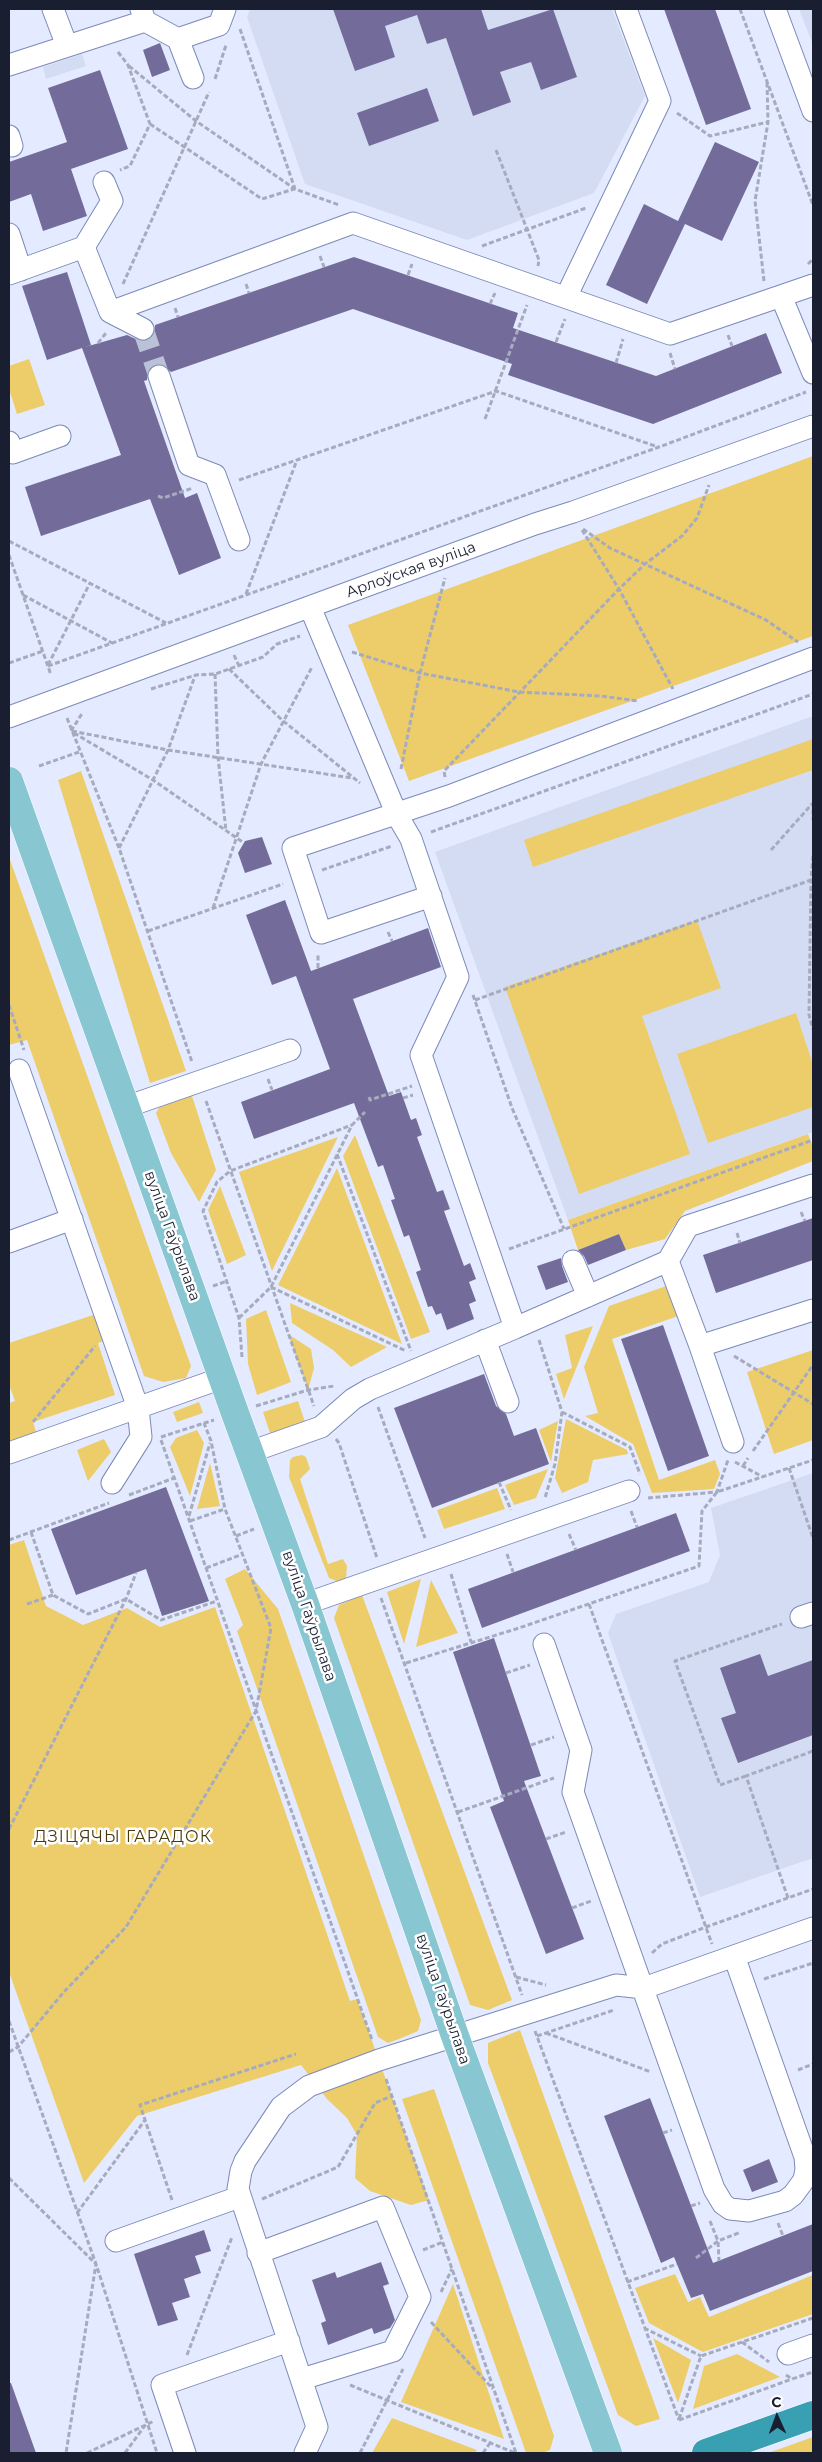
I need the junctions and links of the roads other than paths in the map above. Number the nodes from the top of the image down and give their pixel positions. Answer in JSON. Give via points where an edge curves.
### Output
{"nodes":[{"id":1,"x":54,"y":9,"type":"edge"},
{"id":2,"x":225,"y":9,"type":"edge"},
{"id":3,"x":626,"y":9,"type":"edge"},
{"id":4,"x":775,"y":9,"type":"edge"},
{"id":5,"x":143,"y":15,"type":"edge"},
{"id":6,"x":178,"y":39,"type":"junction"},
{"id":7,"x":67,"y":46,"type":"junction"},
{"id":8,"x":9,"y":65,"type":"edge"},
{"id":9,"x":206,"y":82,"type":"road end"},
{"id":10,"x":813,"y":111,"type":"edge"},
{"id":11,"x":104,"y":182,"type":"dead end"},
{"id":12,"x":9,"y":234,"type":"edge"},
{"id":13,"x":84,"y":247,"type":"junction"},
{"id":14,"x":15,"y":272,"type":"edge"},
{"id":15,"x":813,"y":286,"type":"edge"},
{"id":16,"x":774,"y":298,"type":"junction"},
{"id":17,"x":566,"y":306,"type":"junction"},
{"id":18,"x":110,"y":312,"type":"junction"},
{"id":19,"x":143,"y":329,"type":"tunnel mouth"},
{"id":20,"x":813,"y":374,"type":"edge"},
{"id":21,"x":159,"y":376,"type":"tunnel mouth"},
{"id":22,"x":813,"y":426,"type":"edge"},
{"id":23,"x":60,"y":436,"type":"dead end"},
{"id":24,"x":9,"y":442,"type":"edge"},
{"id":25,"x":239,"y":540,"type":"dead end"},
{"id":26,"x":310,"y":607,"type":"junction"},
{"id":27,"x":809,"y":652,"type":"edge"},
{"id":28,"x":9,"y":717,"type":"edge"},
{"id":29,"x":9,"y":780,"type":"edge"},
{"id":30,"x":397,"y":815,"type":"junction"},
{"id":31,"x":431,"y":896,"type":"junction"},
{"id":32,"x":290,"y":1050,"type":"dead end"},
{"id":33,"x":22,"y":1063,"type":"road end"},
{"id":34,"x":126,"y":1107,"type":"junction"},
{"id":35,"x":813,"y":1184,"type":"edge"},
{"id":36,"x":72,"y":1220,"type":"junction"},
{"id":37,"x":9,"y":1242,"type":"edge"},
{"id":38,"x":573,"y":1261,"type":"dead end"},
{"id":39,"x":668,"y":1261,"type":"junction"},
{"id":40,"x":588,"y":1296,"type":"junction"},
{"id":41,"x":813,"y":1310,"type":"edge"},
{"id":42,"x":524,"y":1324,"type":"junction"},
{"id":43,"x":485,"y":1340,"type":"junction"},
{"id":44,"x":705,"y":1344,"type":"junction"},
{"id":45,"x":232,"y":1370,"type":"junction"},
{"id":46,"x":508,"y":1402,"type":"dead end"},
{"id":47,"x":143,"y":1406,"type":"junction"},
{"id":48,"x":730,"y":1450,"type":"road end"},
{"id":49,"x":250,"y":1452,"type":"junction"},
{"id":50,"x":9,"y":1453,"type":"edge"},
{"id":51,"x":636,"y":1492,"type":"road end"},
{"id":52,"x":115,"y":1495,"type":"road end"},
{"id":53,"x":306,"y":1604,"type":"junction"},
{"id":54,"x":544,"y":1644,"type":"dead end"},
{"id":55,"x":813,"y":1928,"type":"edge"},
{"id":56,"x":730,"y":1962,"type":"junction"},
{"id":57,"x":644,"y":1988,"type":"junction"},
{"id":58,"x":455,"y":2036,"type":"junction"},
{"id":59,"x":240,"y":2197,"type":"junction"},
{"id":60,"x":116,"y":2241,"type":"dead end"},
{"id":61,"x":258,"y":2253,"type":"junction"},
{"id":62,"x":289,"y":2342,"type":"junction"},
{"id":63,"x":813,"y":2345,"type":"edge"},
{"id":64,"x":788,"y":2354,"type":"dead end"},
{"id":65,"x":302,"y":2379,"type":"junction"},
{"id":66,"x":813,"y":2415,"type":"edge"},
{"id":67,"x":186,"y":2453,"type":"edge"},
{"id":68,"x":305,"y":2453,"type":"edge"},
{"id":69,"x":608,"y":2453,"type":"edge"},
{"id":70,"x":706,"y":2453,"type":"edge"}],
"edges":[{"from":1,"to":7,"type":"street"},
{"from":2,"to":6,"type":"street","via":[[219,24]]},
{"from":3,"to":17,"type":"street","via":[[660,101]]},
{"from":4,"to":10,"type":"street"},
{"from":5,"to":6,"type":"street"},
{"from":5,"to":7,"type":"street"},
{"from":6,"to":9,"type":"street"},
{"from":7,"to":8,"type":"street"},
{"from":11,"to":13,"type":"street","via":[[112,202]]},
{"from":12,"to":14,"type":"street"},
{"from":13,"to":14,"type":"street"},
{"from":13,"to":18,"type":"street"},
{"from":15,"to":16,"type":"street"},
{"from":16,"to":17,"type":"street","via":[[670,334]]},
{"from":16,"to":20,"type":"street"},
{"from":17,"to":18,"type":"street","via":[[534,286],[353,223]]},
{"from":18,"to":19,"type":"street"},
{"from":21,"to":25,"type":"street","via":[[189,464],[214,475]]},
{"from":22,"to":26,"type":"street","name":"Арлоўская вуліца"},
{"from":23,"to":24,"type":"street","via":[[13,453]]},
{"from":26,"to":28,"type":"street","name":"Арлоўская вуліца"},
{"from":26,"to":30,"type":"street"},
{"from":27,"to":30,"type":"street","via":[[683,707]]},
{"from":29,"to":34,"type":"main road","name":"вуліца Гаўрылава"},
{"from":30,"to":31,"type":"street","via":[[412,839]]},
{"from":30,"to":31,"type":"street","via":[[293,848],[321,933]]},
{"from":31,"to":42,"type":"street","via":[[458,977],[421,1055],[490,1256]]},
{"from":32,"to":34,"type":"street"},
{"from":33,"to":36,"type":"street"},
{"from":34,"to":45,"type":"main road","name":"вуліца Гаўрылава"},
{"from":35,"to":39,"type":"street","via":[[688,1226]]},
{"from":36,"to":37,"type":"street"},
{"from":36,"to":47,"type":"street","via":[[110,1327]]},
{"from":38,"to":40,"type":"street"},
{"from":39,"to":40,"type":"street"},
{"from":39,"to":44,"type":"street"},
{"from":40,"to":42,"type":"street"},
{"from":41,"to":44,"type":"street"},
{"from":42,"to":43,"type":"street"},
{"from":43,"to":46,"type":"street"},
{"from":43,"to":49,"type":"street","via":[[370,1389],[353,1399],[321,1427]]},
{"from":44,"to":48,"type":"street"},
{"from":45,"to":47,"type":"street"},
{"from":45,"to":49,"type":"main road","name":"вуліца Гаўрылава"},
{"from":47,"to":50,"type":"street"},
{"from":47,"to":52,"type":"street","via":[[141,1437]]},
{"from":49,"to":53,"type":"main road","name":"вуліца Гаўрылава"},
{"from":51,"to":53,"type":"street"},
{"from":53,"to":58,"type":"main road","name":"вуліца Гаўрылава"},
{"from":54,"to":57,"type":"street","via":[[581,1750],[573,1792]]},
{"from":55,"to":56,"type":"street"},
{"from":56,"to":57,"type":"street"},
{"from":56,"to":57,"type":"street","via":[[805,2158],[806,2169],[799,2189],[793,2195],[757,2210],[730,2209],[718,2197]]},
{"from":57,"to":58,"type":"street","via":[[616,1985]]},
{"from":58,"to":59,"type":"street","via":[[309,2086],[281,2107],[245,2161],[238,2181]]},
{"from":58,"to":69,"type":"main road","name":"вуліца Гаўрылава"},
{"from":59,"to":60,"type":"street"},
{"from":59,"to":61,"type":"street"},
{"from":61,"to":62,"type":"street"},
{"from":61,"to":65,"type":"street","via":[[383,2207],[420,2297],[393,2351]]},
{"from":62,"to":65,"type":"street"},
{"from":62,"to":67,"type":"street","via":[[162,2386]]},
{"from":63,"to":64,"type":"street"},
{"from":65,"to":68,"type":"street","via":[[317,2427]]},
{"from":66,"to":70,"type":"highway"}]}
